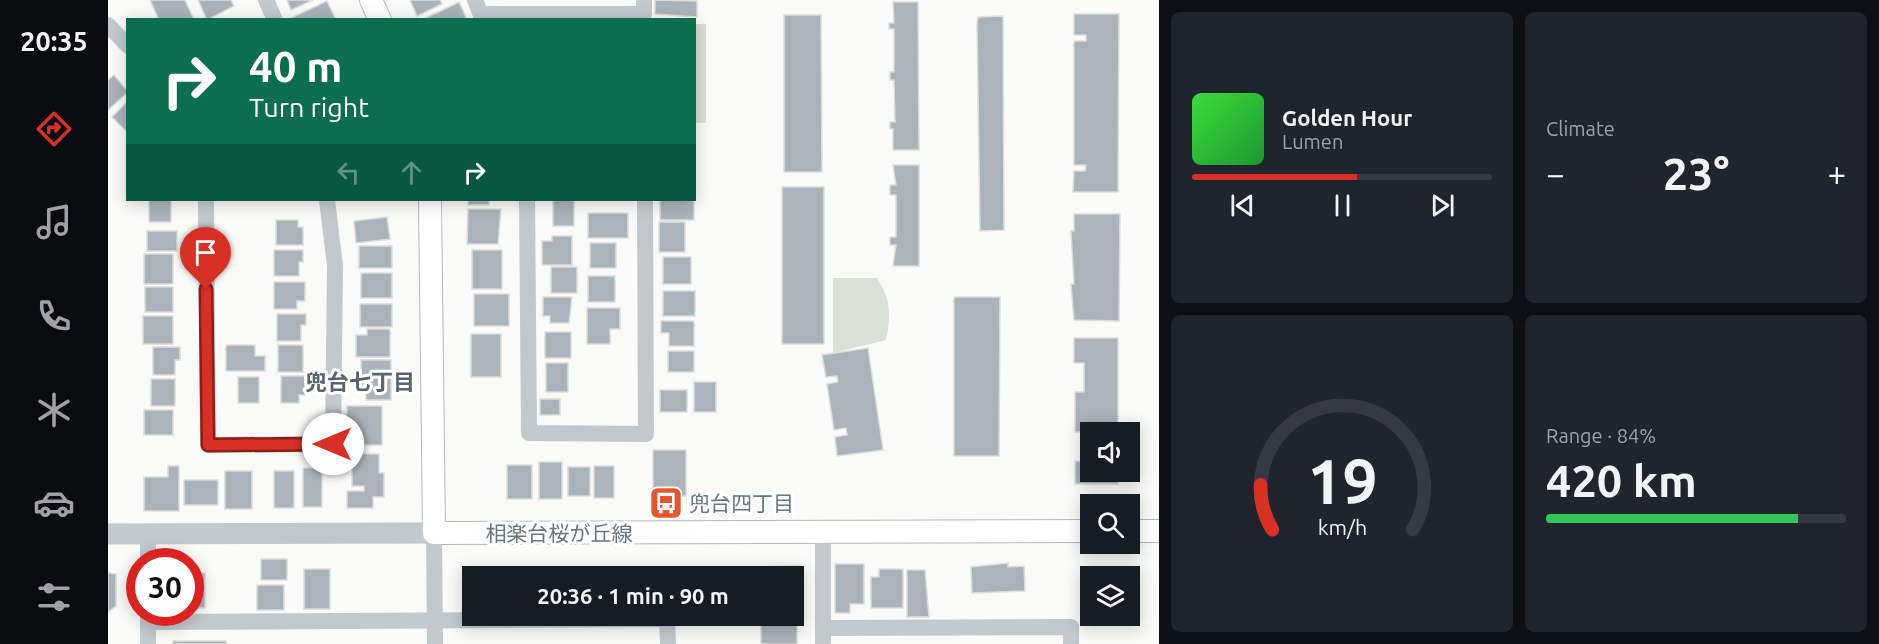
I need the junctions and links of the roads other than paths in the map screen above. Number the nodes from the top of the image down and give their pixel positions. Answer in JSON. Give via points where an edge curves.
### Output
{"nodes":[{"id":1,"x":266,"y":0,"type":"edge"},
{"id":2,"x":371,"y":0,"type":"edge"},
{"id":3,"x":644,"y":0,"type":"edge"},
{"id":4,"x":480,"y":11,"type":"edge"},
{"id":5,"x":274,"y":18,"type":"edge"},
{"id":6,"x":379,"y":18,"type":"edge"},
{"id":7,"x":108,"y":24,"type":"edge"},
{"id":8,"x":126,"y":44,"type":"edge"},
{"id":9,"x":206,"y":201,"type":"edge"},
{"id":10,"x":327,"y":201,"type":"edge"},
{"id":11,"x":430,"y":201,"type":"edge"},
{"id":12,"x":527,"y":201,"type":"edge"},
{"id":13,"x":645,"y":201,"type":"edge"},
{"id":14,"x":1080,"y":531,"type":"edge"},
{"id":15,"x":1140,"y":531,"type":"edge"},
{"id":16,"x":1159,"y":531,"type":"edge"},
{"id":17,"x":823,"y":532,"type":"junction"},
{"id":18,"x":434,"y":533,"type":"junction"},
{"id":19,"x":108,"y":534,"type":"edge"},
{"id":20,"x":148,"y":534,"type":"junction"},
{"id":21,"x":148,"y":548,"type":"edge"},
{"id":22,"x":204,"y":618,"type":"edge"},
{"id":23,"x":435,"y":621,"type":"junction"},
{"id":24,"x":148,"y":626,"type":"edge"},
{"id":25,"x":823,"y":636,"type":"edge"},
{"id":26,"x":953,"y":636,"type":"edge"},
{"id":27,"x":148,"y":644,"type":"edge"},
{"id":28,"x":435,"y":644,"type":"edge"},
{"id":29,"x":668,"y":644,"type":"edge"},
{"id":30,"x":1071,"y":644,"type":"edge"}],
"edges":[{"from":1,"to":5,"type":"street"},
{"from":2,"to":6,"type":"main road"},
{"from":3,"to":4,"type":"street","via":[[644,14]]},
{"from":7,"to":8,"type":"street"},
{"from":9,"to":10,"type":"street","via":[[208,445],[333,444],[335,266]]},
{"from":11,"to":18,"type":"main road"},
{"from":12,"to":13,"type":"street","via":[[529,433],[646,434]]},
{"from":14,"to":17,"type":"main road","name":"相楽台桜が丘線"},
{"from":15,"to":16,"type":"main road"},
{"from":17,"to":18,"type":"main road","name":"相楽台桜が丘線"},
{"from":17,"to":25,"type":"street"},
{"from":18,"to":20,"type":"street"},
{"from":18,"to":23,"type":"street"},
{"from":19,"to":20,"type":"street"},
{"from":20,"to":21,"type":"street"},
{"from":22,"to":23,"type":"street"},
{"from":23,"to":28,"type":"street"},
{"from":23,"to":29,"type":"street","via":[[667,619]]},
{"from":24,"to":27,"type":"street"},
{"from":25,"to":26,"type":"street"},
{"from":26,"to":30,"type":"street","via":[[1071,627]]}]}
